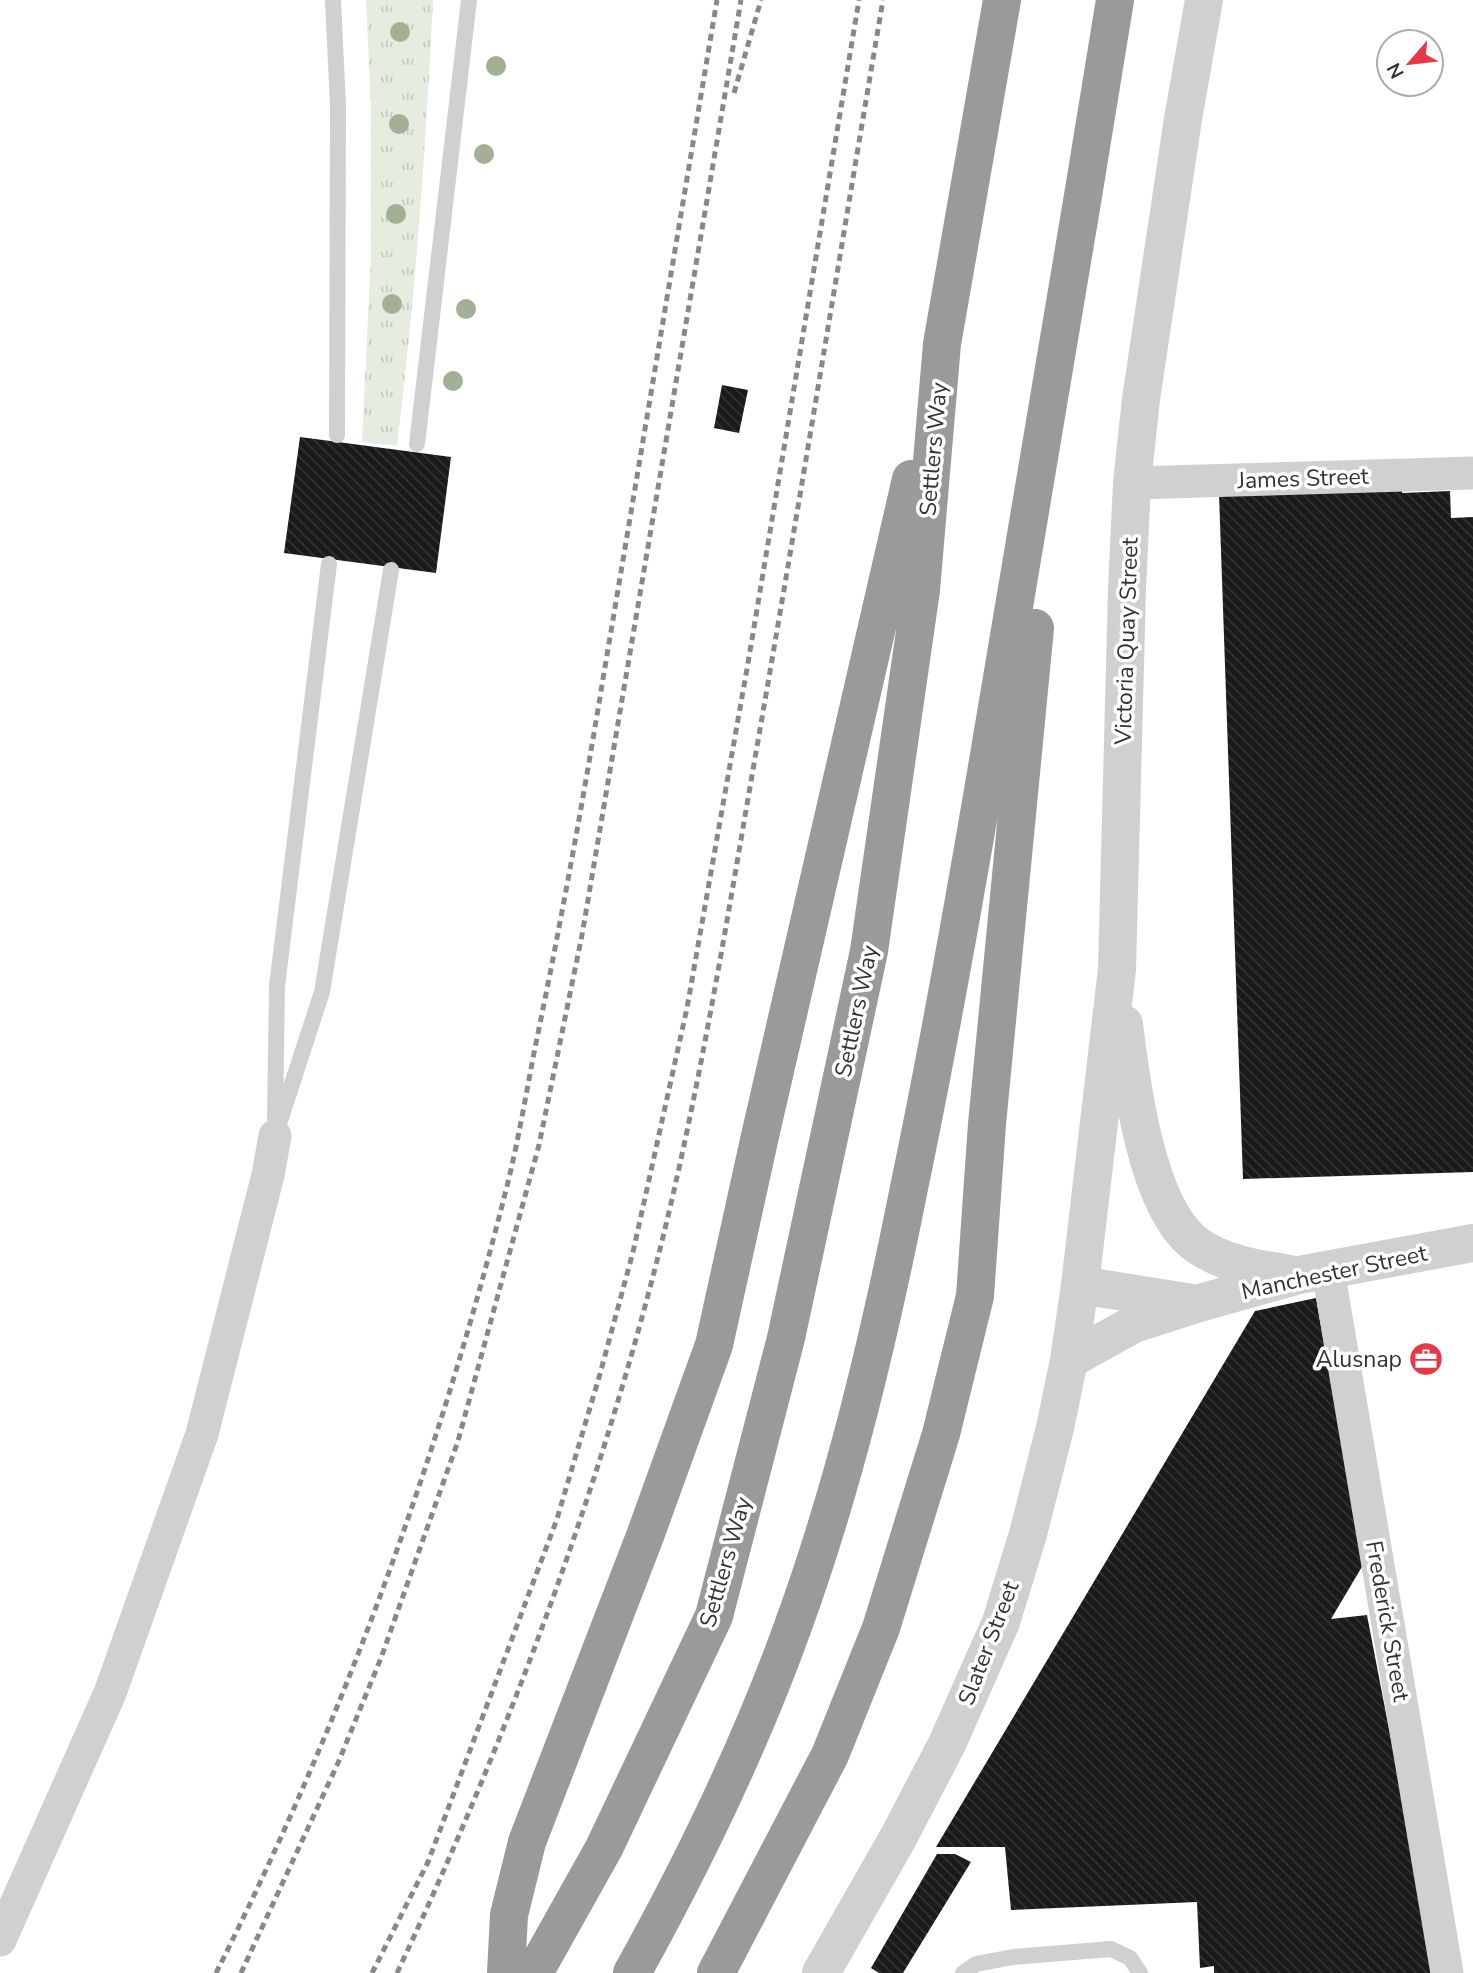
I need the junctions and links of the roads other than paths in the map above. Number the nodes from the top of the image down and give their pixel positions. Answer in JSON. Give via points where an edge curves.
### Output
{"nodes":[{"id":1,"x":333,"y":0,"type":"edge"},
{"id":2,"x":461,"y":0,"type":"edge"},
{"id":3,"x":469,"y":0,"type":"edge"},
{"id":4,"x":1002,"y":0,"type":"edge"},
{"id":5,"x":1115,"y":0,"type":"edge"},
{"id":6,"x":1204,"y":0,"type":"edge"},
{"id":7,"x":460,"y":78,"type":"junction"},
{"id":8,"x":1069,"y":289,"type":"junction"},
{"id":9,"x":942,"y":344,"type":"junction"},
{"id":10,"x":337,"y":435,"type":"dead end"},
{"id":11,"x":417,"y":444,"type":"dead end"},
{"id":12,"x":1473,"y":473,"type":"edge"},
{"id":13,"x":1132,"y":483,"type":"junction"},
{"id":14,"x":329,"y":564,"type":"dead end"},
{"id":15,"x":391,"y":570,"type":"dead end"},
{"id":16,"x":1117,"y":969,"type":"junction"},
{"id":17,"x":275,"y":1136,"type":"junction"},
{"id":18,"x":1473,"y":1243,"type":"edge"},
{"id":19,"x":1313,"y":1273,"type":"junction"},
{"id":20,"x":1080,"y":1284,"type":"junction"},
{"id":21,"x":1196,"y":1304,"type":"junction"},
{"id":22,"x":1069,"y":1360,"type":"junction"},
{"id":23,"x":0,"y":1940,"type":"edge"},
{"id":24,"x":506,"y":1973,"type":"edge"},
{"id":25,"x":534,"y":1973,"type":"edge"},
{"id":26,"x":632,"y":1973,"type":"edge"},
{"id":27,"x":716,"y":1973,"type":"edge"},
{"id":28,"x":821,"y":1973,"type":"edge"},
{"id":29,"x":963,"y":1973,"type":"edge"},
{"id":30,"x":1140,"y":1973,"type":"edge"},
{"id":31,"x":1447,"y":1973,"type":"edge"}],
"edges":[{"from":1,"to":10,"type":"lane","via":[[338,106]]},
{"from":2,"to":7,"type":"lane"},
{"from":3,"to":7,"type":"lane"},
{"from":4,"to":9,"type":"highway","name":"Settlers Way"},
{"from":5,"to":8,"type":"highway"},
{"from":6,"to":13,"type":"street","name":"Victoria Quay Street","via":[[1173,184]]},
{"from":7,"to":11,"type":"lane"},
{"from":8,"to":26,"type":"highway","via":[[946,1008],[887,1298],[842,1478],[792,1630],[732,1775],[672,1902]]},
{"from":8,"to":27,"type":"highway","via":[[988,1110],[975,1296],[941,1434],[881,1628],[830,1755]]},
{"from":9,"to":24,"type":"highway","via":[[714,1345],[527,1842],[509,1916]]},
{"from":9,"to":25,"type":"highway","name":"Settlers Way","via":[[921,590],[869,951],[786,1338],[714,1616],[604,1848]]},
{"from":12,"to":13,"type":"street","name":"James Street"},
{"from":13,"to":16,"type":"street","name":"Victoria Quay Street"},
{"from":14,"to":17,"type":"lane","via":[[277,986]]},
{"from":15,"to":17,"type":"lane","via":[[322,992]]},
{"from":16,"to":19,"type":"street","via":[[1143,1137],[1172,1217],[1193,1242],[1231,1262],[1260,1270]]},
{"from":16,"to":20,"type":"street","name":"Victoria Quay Street"},
{"from":17,"to":23,"type":"street","via":[[202,1434],[110,1693]]},
{"from":18,"to":19,"type":"street","name":"Manchester Street"},
{"from":19,"to":21,"type":"street","name":"Manchester Street"},
{"from":19,"to":31,"type":"street","name":"Frederick Street"},
{"from":20,"to":21,"type":"street","name":"Manchester Street"},
{"from":20,"to":22,"type":"street","name":"Slater Street"},
{"from":21,"to":22,"type":"street","name":"Manchester Street","via":[[1135,1324]]},
{"from":22,"to":28,"type":"street","name":"Slater Street","via":[[1028,1534],[1001,1622],[947,1744]]},
{"from":29,"to":30,"type":"lane","via":[[976,1964],[1013,1957],[1111,1948],[1130,1958]]}]}
